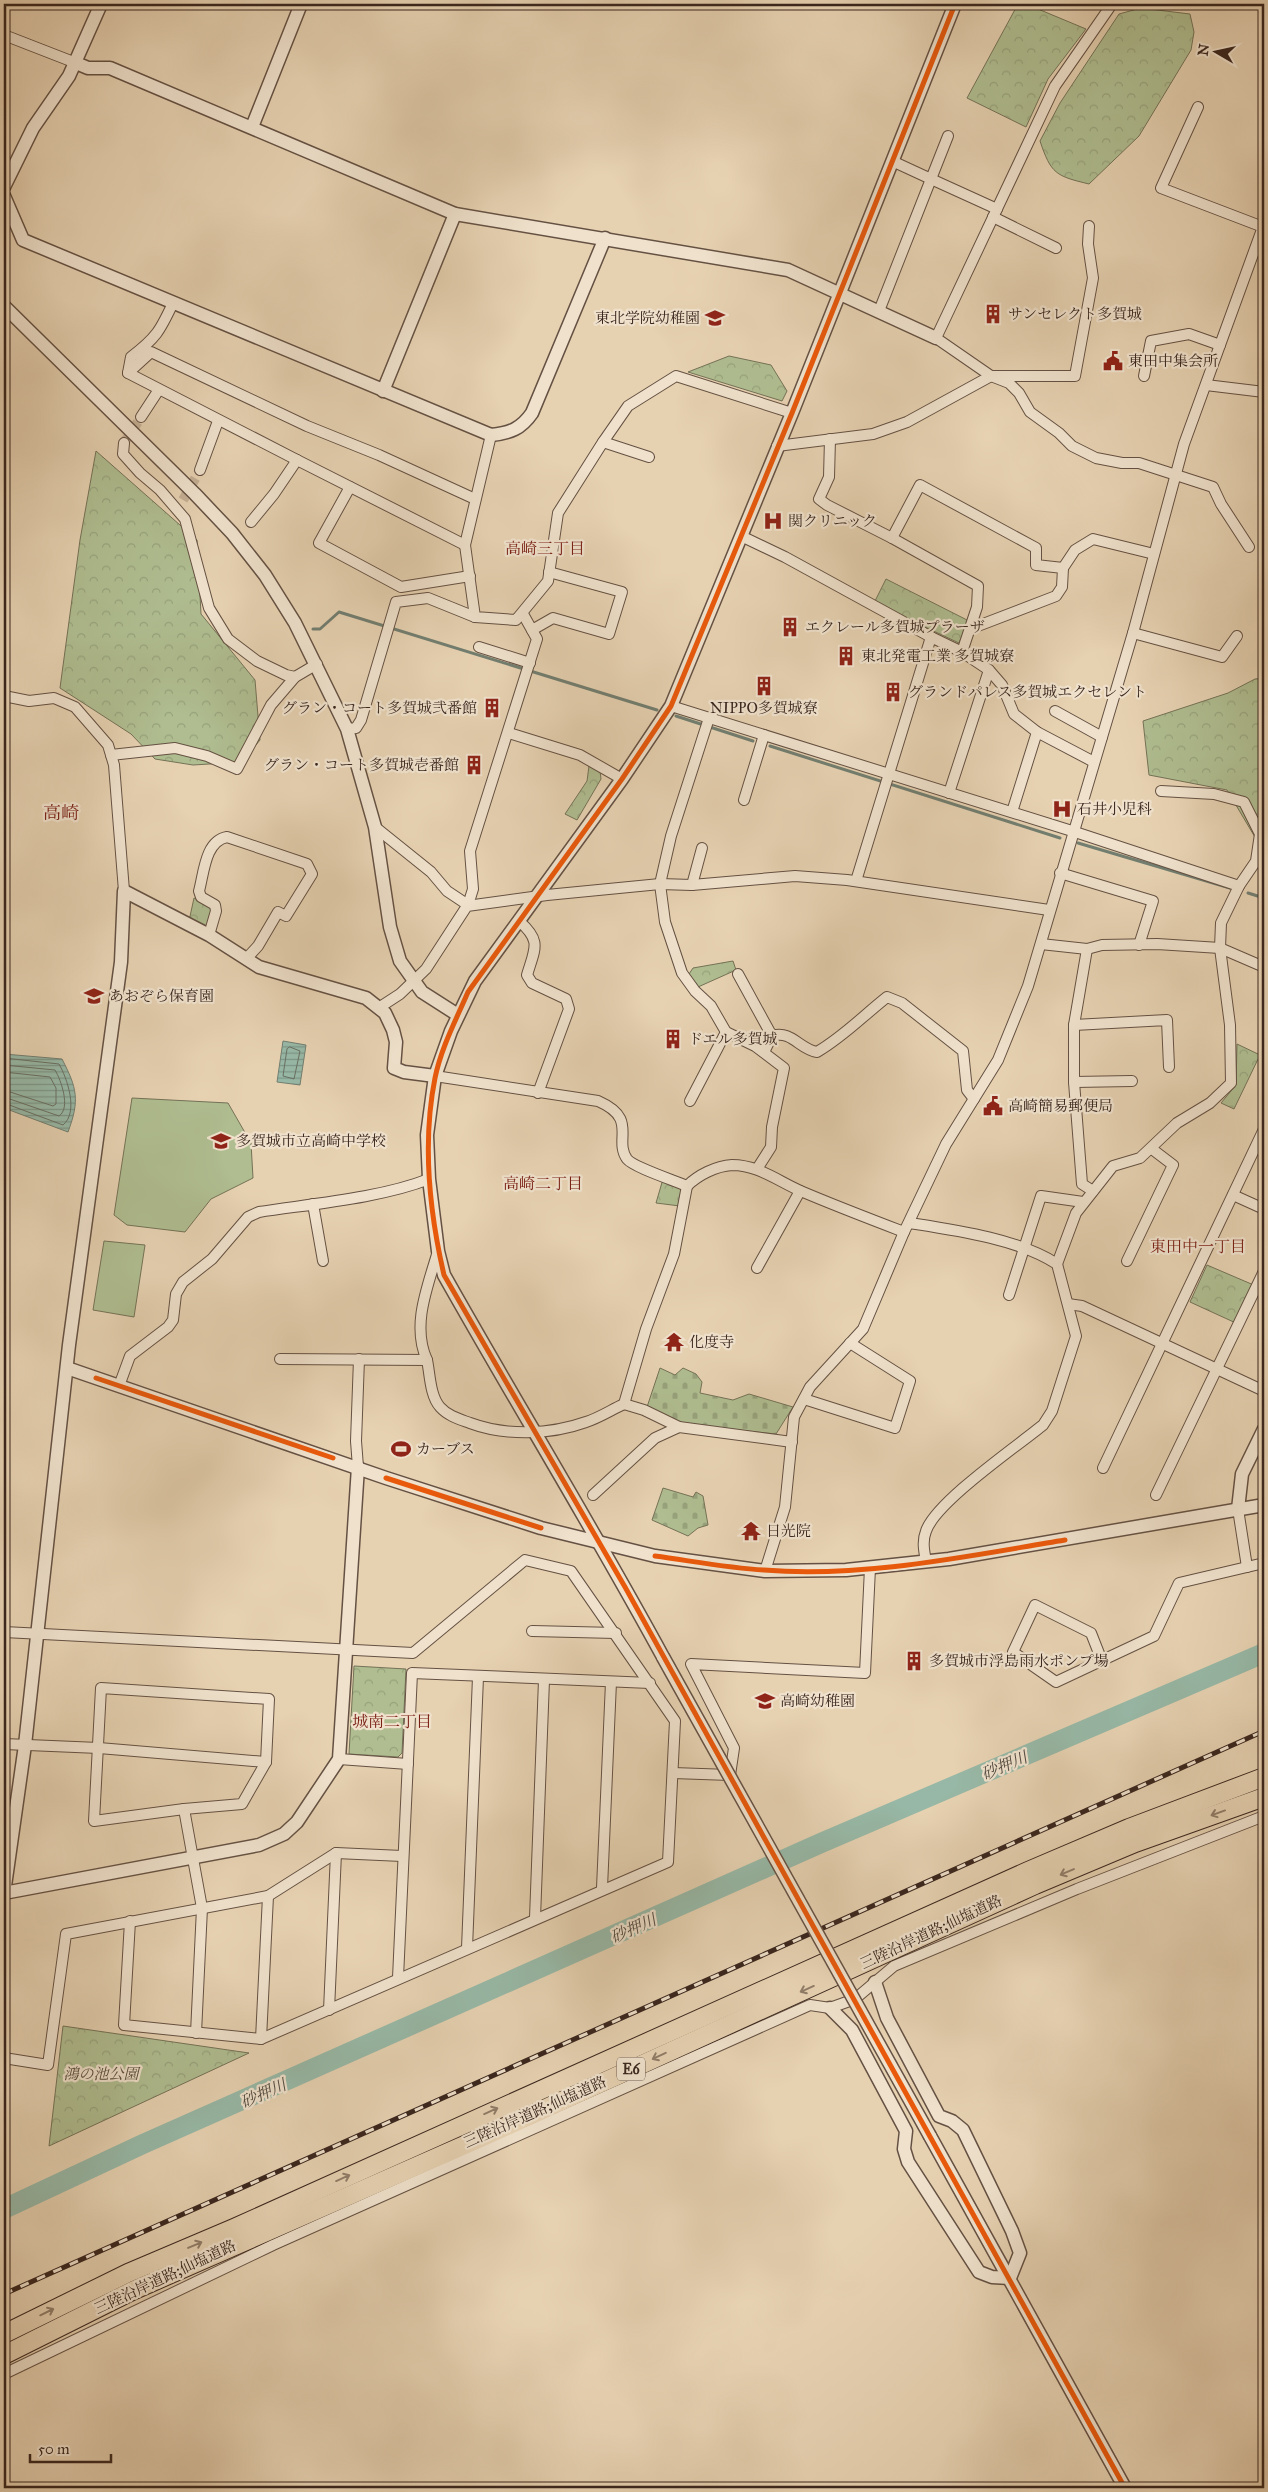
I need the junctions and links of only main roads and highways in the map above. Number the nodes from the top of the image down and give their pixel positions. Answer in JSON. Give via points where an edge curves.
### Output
{"nodes":[{"id":1,"x":1264,"y":1777,"type":"edge"},
{"id":2,"x":1264,"y":1797,"type":"edge"},
{"id":3,"x":4,"y":2334,"type":"edge"},
{"id":4,"x":4,"y":2355,"type":"edge"}],
"edges":[{"from":3,"to":1,"type":"highway","name":"三陸沿岸道路;仙塩道路","number":"E6","one_way":true,"via":[[128,2274],[1028,1871],[1129,1828]]},
{"from":2,"to":4,"type":"highway","name":"三陸沿岸道路;仙塩道路","number":"E6","one_way":true,"via":[[1135,1843],[1035,1885],[485,2136],[132,2291]]}]}
